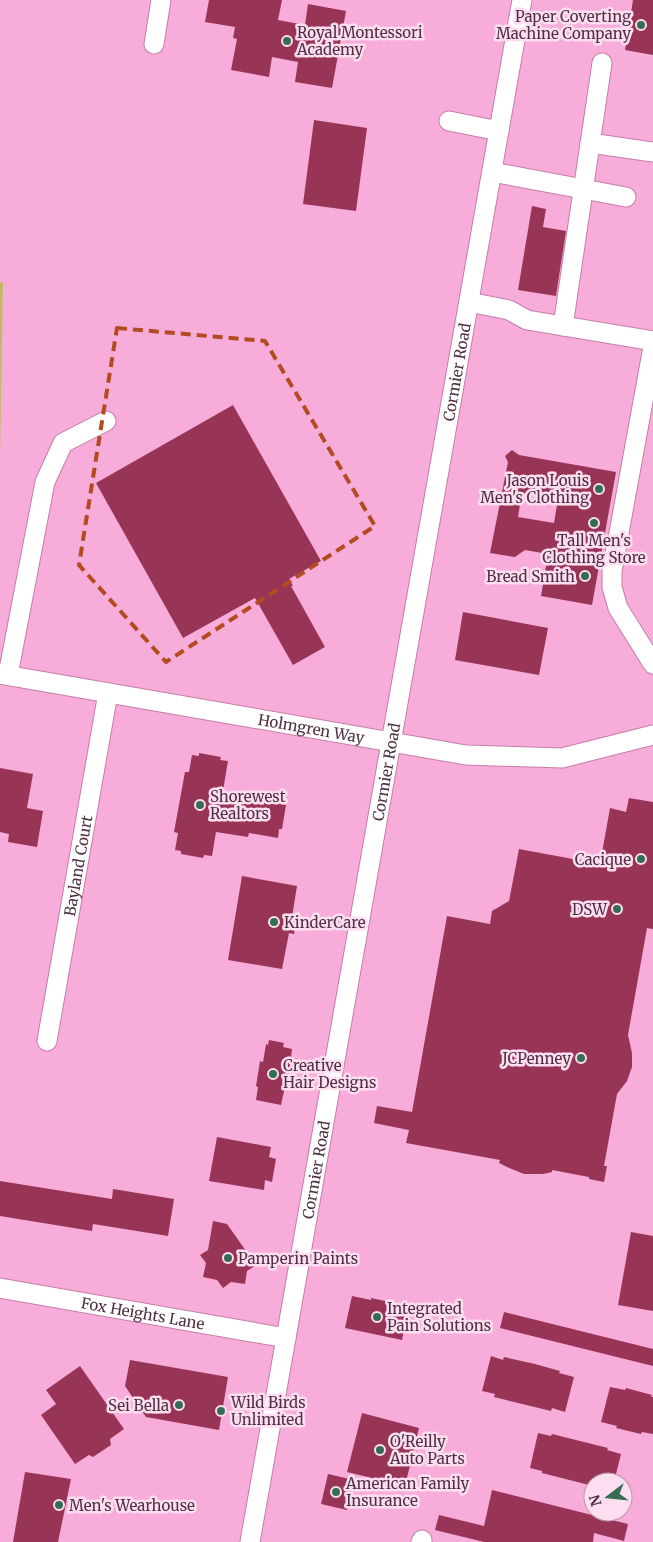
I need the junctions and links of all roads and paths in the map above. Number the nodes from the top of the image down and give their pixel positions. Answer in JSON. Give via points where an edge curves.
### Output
{"nodes":[{"id":1,"x":161,"y":0,"type":"edge"},
{"id":2,"x":522,"y":0,"type":"edge"},
{"id":3,"x":154,"y":44,"type":"dead end"},
{"id":4,"x":602,"y":63,"type":"dead end"},
{"id":5,"x":448,"y":121,"type":"dead end"},
{"id":6,"x":499,"y":131,"type":"junction"},
{"id":7,"x":590,"y":143,"type":"junction"},
{"id":8,"x":653,"y":152,"type":"edge"},
{"id":9,"x":492,"y":172,"type":"junction"},
{"id":10,"x":583,"y":190,"type":"junction"},
{"id":11,"x":626,"y":198,"type":"dead end"},
{"id":12,"x":469,"y":302,"type":"junction"},
{"id":13,"x":563,"y":326,"type":"junction"},
{"id":14,"x":653,"y":342,"type":"edge"},
{"id":15,"x":653,"y":347,"type":"edge"},
{"id":16,"x":106,"y":422,"type":"dead end"},
{"id":17,"x":653,"y":664,"type":"edge"},
{"id":18,"x":4,"y":675,"type":"edge"},
{"id":19,"x":108,"y":693,"type":"junction"},
{"id":20,"x":653,"y":735,"type":"edge"},
{"id":21,"x":391,"y":742,"type":"junction"},
{"id":22,"x":47,"y":1041,"type":"dead end"},
{"id":23,"x":0,"y":1288,"type":"edge"},
{"id":24,"x":286,"y":1338,"type":"junction"},
{"id":25,"x":250,"y":1542,"type":"edge"}],
"edges":[{"from":1,"to":3,"type":"street"},
{"from":2,"to":6,"type":"street","name":"Cormier Road"},
{"from":4,"to":7,"type":"street"},
{"from":5,"to":6,"type":"street"},
{"from":6,"to":9,"type":"street","name":"Cormier Road"},
{"from":7,"to":8,"type":"street"},
{"from":7,"to":10,"type":"street"},
{"from":9,"to":10,"type":"street"},
{"from":9,"to":12,"type":"street","name":"Cormier Road"},
{"from":10,"to":11,"type":"street"},
{"from":10,"to":13,"type":"street"},
{"from":12,"to":13,"type":"street","via":[[509,310],[527,320]]},
{"from":12,"to":21,"type":"street","name":"Cormier Road"},
{"from":13,"to":14,"type":"street"},
{"from":15,"to":17,"type":"street","via":[[612,571],[612,587],[618,608]]},
{"from":16,"to":18,"type":"street","via":[[63,443],[45,482]]},
{"from":18,"to":19,"type":"street","name":"Holmgren Way"},
{"from":19,"to":21,"type":"street","name":"Holmgren Way"},
{"from":19,"to":22,"type":"street","name":"Bayland Court"},
{"from":20,"to":21,"type":"street","name":"Holmgren Way","via":[[562,758],[466,755]]},
{"from":21,"to":24,"type":"street","name":"Cormier Road"},
{"from":23,"to":24,"type":"street","name":"Fox Heights Lane"},
{"from":24,"to":25,"type":"street","name":"Cormier Road"}]}
